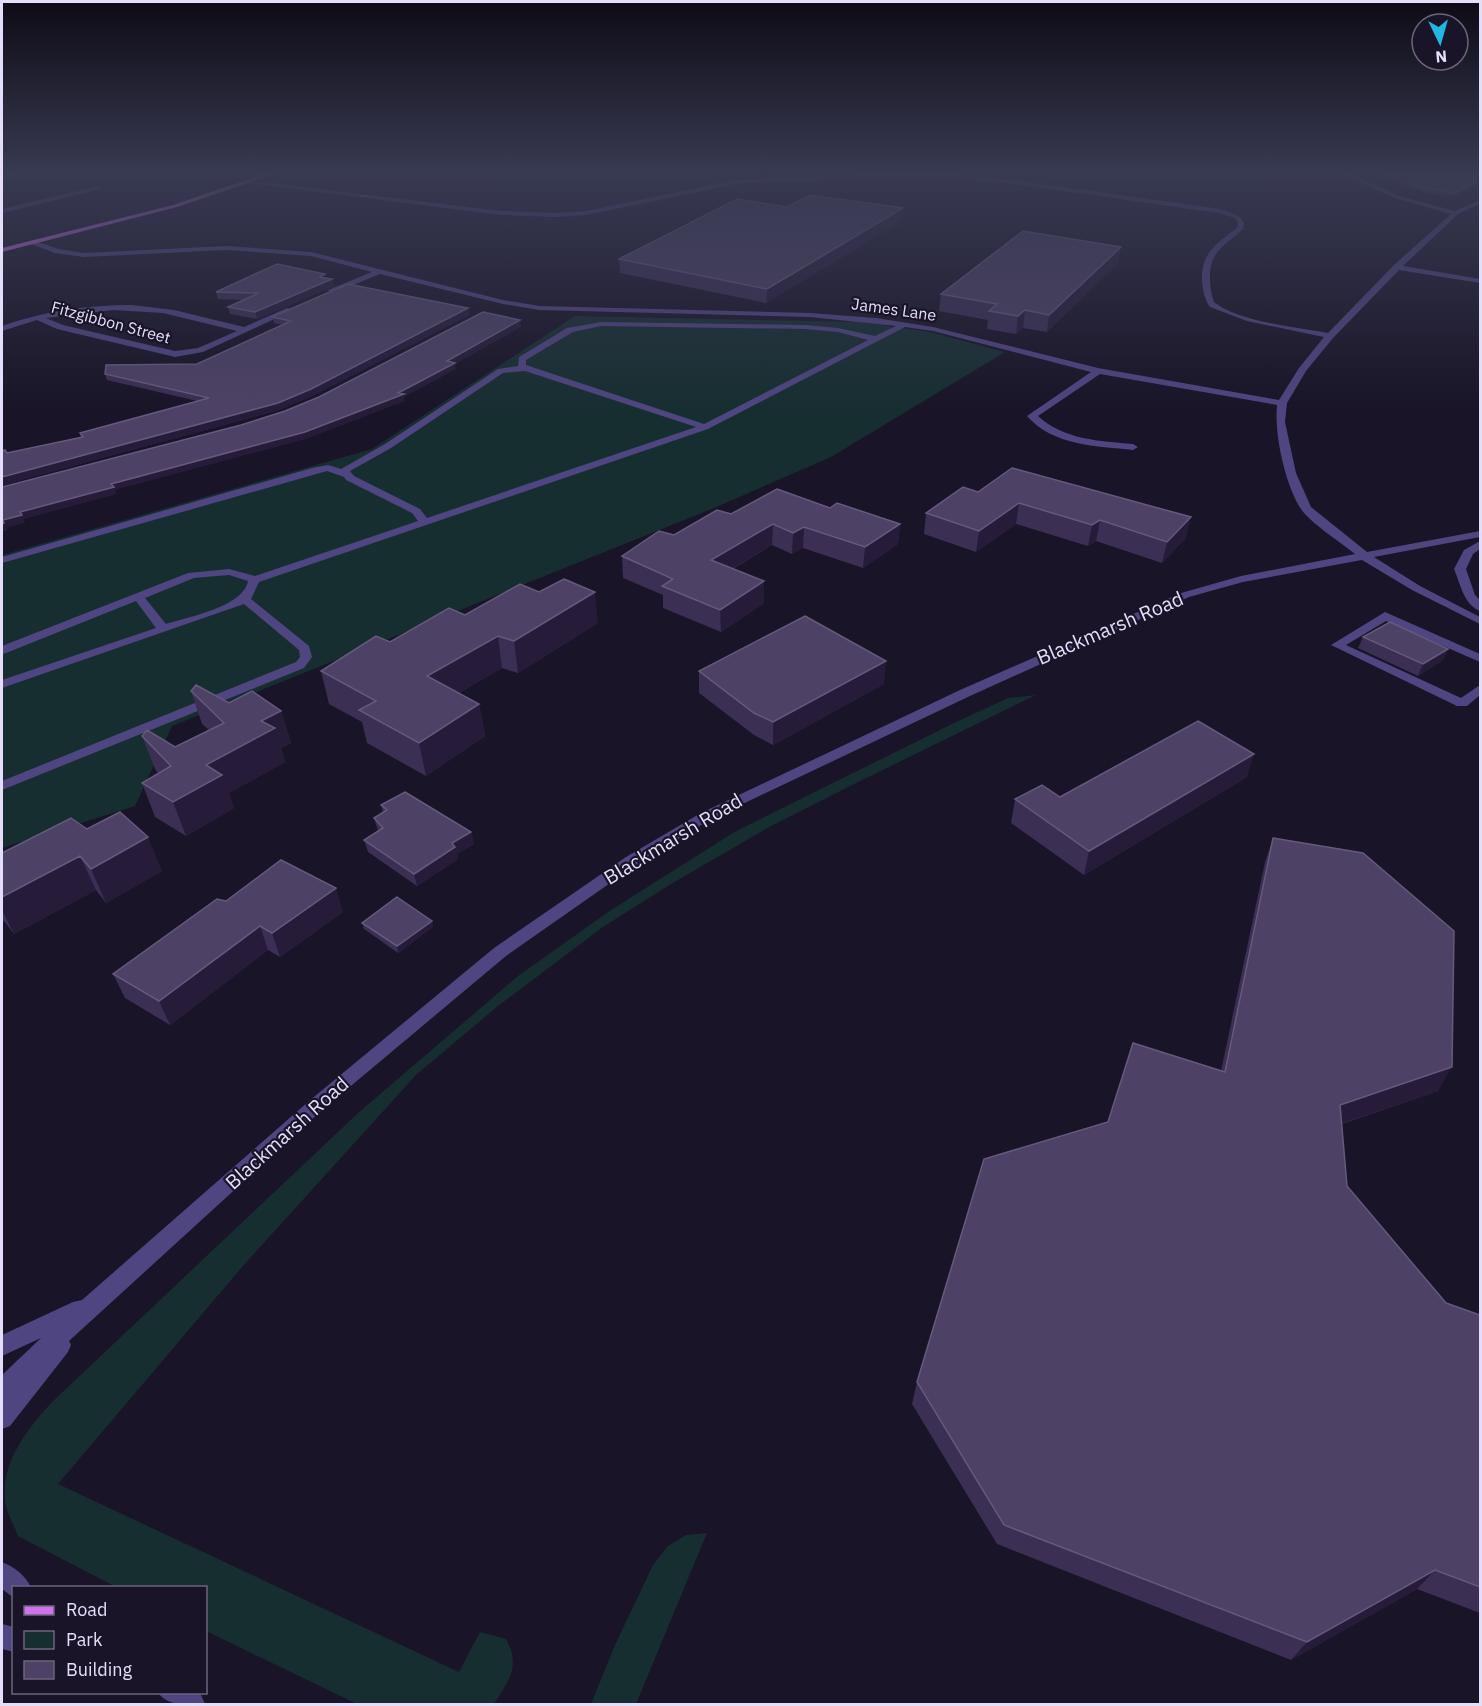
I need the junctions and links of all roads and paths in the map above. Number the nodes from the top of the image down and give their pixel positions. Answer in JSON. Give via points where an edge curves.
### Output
{"nodes":[{"id":1,"x":61,"y":252,"type":"edge"},
{"id":2,"x":151,"y":252,"type":"edge"},
{"id":3,"x":278,"y":252,"type":"edge"},
{"id":4,"x":1212,"y":252,"type":"edge"},
{"id":5,"x":1414,"y":252,"type":"edge"},
{"id":6,"x":1397,"y":267,"type":"junction"},
{"id":7,"x":380,"y":271,"type":"junction"},
{"id":8,"x":1480,"y":281,"type":"edge"},
{"id":9,"x":318,"y":298,"type":"edge"},
{"id":10,"x":503,"y":302,"type":"junction"},
{"id":11,"x":297,"y":307,"type":"edge"},
{"id":12,"x":493,"y":308,"type":"dead end"},
{"id":13,"x":37,"y":317,"type":"junction"},
{"id":14,"x":905,"y":324,"type":"junction"},
{"id":15,"x":2,"y":329,"type":"edge"},
{"id":16,"x":245,"y":330,"type":"junction"},
{"id":17,"x":1330,"y":336,"type":"junction"},
{"id":18,"x":876,"y":339,"type":"junction"},
{"id":19,"x":526,"y":368,"type":"junction"},
{"id":20,"x":1098,"y":371,"type":"junction"},
{"id":21,"x":1282,"y":403,"type":"junction"},
{"id":22,"x":705,"y":427,"type":"junction"},
{"id":23,"x":1134,"y":447,"type":"dead end"},
{"id":24,"x":346,"y":474,"type":"junction"},
{"id":25,"x":426,"y":523,"type":"junction"},
{"id":26,"x":1480,"y":534,"type":"edge"},
{"id":27,"x":1480,"y":544,"type":"edge"},
{"id":28,"x":1366,"y":557,"type":"junction"},
{"id":29,"x":2,"y":560,"type":"edge"},
{"id":30,"x":254,"y":580,"type":"junction"},
{"id":31,"x":138,"y":596,"type":"junction"},
{"id":32,"x":246,"y":600,"type":"junction"},
{"id":33,"x":1480,"y":607,"type":"edge"},
{"id":34,"x":1480,"y":621,"type":"edge"},
{"id":35,"x":164,"y":629,"type":"junction"},
{"id":36,"x":2,"y":650,"type":"edge"},
{"id":37,"x":1480,"y":658,"type":"edge"},
{"id":38,"x":2,"y":684,"type":"edge"},
{"id":39,"x":1480,"y":689,"type":"edge"},
{"id":40,"x":2,"y":786,"type":"edge"},
{"id":41,"x":94,"y":1303,"type":"junction"},
{"id":42,"x":2,"y":1346,"type":"edge"},
{"id":43,"x":2,"y":1389,"type":"edge"},
{"id":44,"x":2,"y":1418,"type":"edge"},
{"id":45,"x":2,"y":1574,"type":"edge"},
{"id":46,"x":18,"y":1586,"type":"edge"},
{"id":47,"x":174,"y":1694,"type":"edge"},
{"id":48,"x":192,"y":1704,"type":"edge"}],
"edges":[{"from":1,"to":2,"type":"street","name":"James Lane","via":[[84,255]]},
{"from":3,"to":7,"type":"street","name":"James Lane","via":[[311,254]]},
{"from":4,"to":17,"type":"street","via":[[1204,264],[1208,298],[1214,307]]},
{"from":5,"to":6,"type":"street"},
{"from":6,"to":8,"type":"street"},
{"from":6,"to":17,"type":"street"},
{"from":7,"to":9,"type":"street"},
{"from":7,"to":10,"type":"street","name":"James Lane"},
{"from":10,"to":12,"type":"street"},
{"from":10,"to":14,"type":"street","name":"James Lane","via":[[553,309],[810,315]]},
{"from":11,"to":16,"type":"street","name":"Fitzgibbon Street"},
{"from":13,"to":15,"type":"street","name":"Fitzgibbon Street"},
{"from":13,"to":16,"type":"street","name":"Fitzgibbon Street","via":[[144,308]]},
{"from":13,"to":16,"type":"street","name":"Fitzgibbon Street","via":[[60,327],[169,354],[195,352]]},
{"from":14,"to":18,"type":"street"},
{"from":14,"to":20,"type":"street","name":"James Lane"},
{"from":17,"to":21,"type":"street"},
{"from":18,"to":19,"type":"street","via":[[805,327],[589,325],[570,330],[527,356],[521,363]]},
{"from":18,"to":22,"type":"street"},
{"from":19,"to":22,"type":"street"},
{"from":19,"to":24,"type":"street","via":[[501,371],[388,446],[348,466]]},
{"from":20,"to":21,"type":"street","name":"James Lane"},
{"from":20,"to":23,"type":"street","via":[[1032,416],[1040,426],[1054,433]]},
{"from":21,"to":28,"type":"street","via":[[1280,422],[1299,497],[1306,509]]},
{"from":22,"to":25,"type":"street"},
{"from":24,"to":25,"type":"street","via":[[416,511]]},
{"from":24,"to":29,"type":"street","via":[[328,468],[316,470]]},
{"from":25,"to":30,"type":"street"},
{"from":26,"to":28,"type":"street","name":"Blackmarsh Road"},
{"from":27,"to":33,"type":"street","via":[[1468,552],[1460,569],[1470,596]]},
{"from":28,"to":34,"type":"street"},
{"from":28,"to":41,"type":"street","name":"Blackmarsh Road","via":[[1241,579],[1185,595],[986,683],[706,816],[631,861],[500,952],[315,1106]]},
{"from":30,"to":31,"type":"street","via":[[245,575],[213,572],[176,579]]},
{"from":30,"to":32,"type":"street"},
{"from":31,"to":35,"type":"street"},
{"from":31,"to":36,"type":"street"},
{"from":32,"to":35,"type":"street"},
{"from":32,"to":40,"type":"street","via":[[305,650],[306,657],[300,665]]},
{"from":35,"to":38,"type":"street"},
{"from":37,"to":39,"type":"street","via":[[1385,616],[1337,645],[1462,703]]},
{"from":41,"to":42,"type":"street"},
{"from":41,"to":43,"type":"street","name":"Blackmarsh Road"},
{"from":41,"to":44,"type":"street"},
{"from":45,"to":46,"type":"street"},
{"from":47,"to":48,"type":"street"}]}
